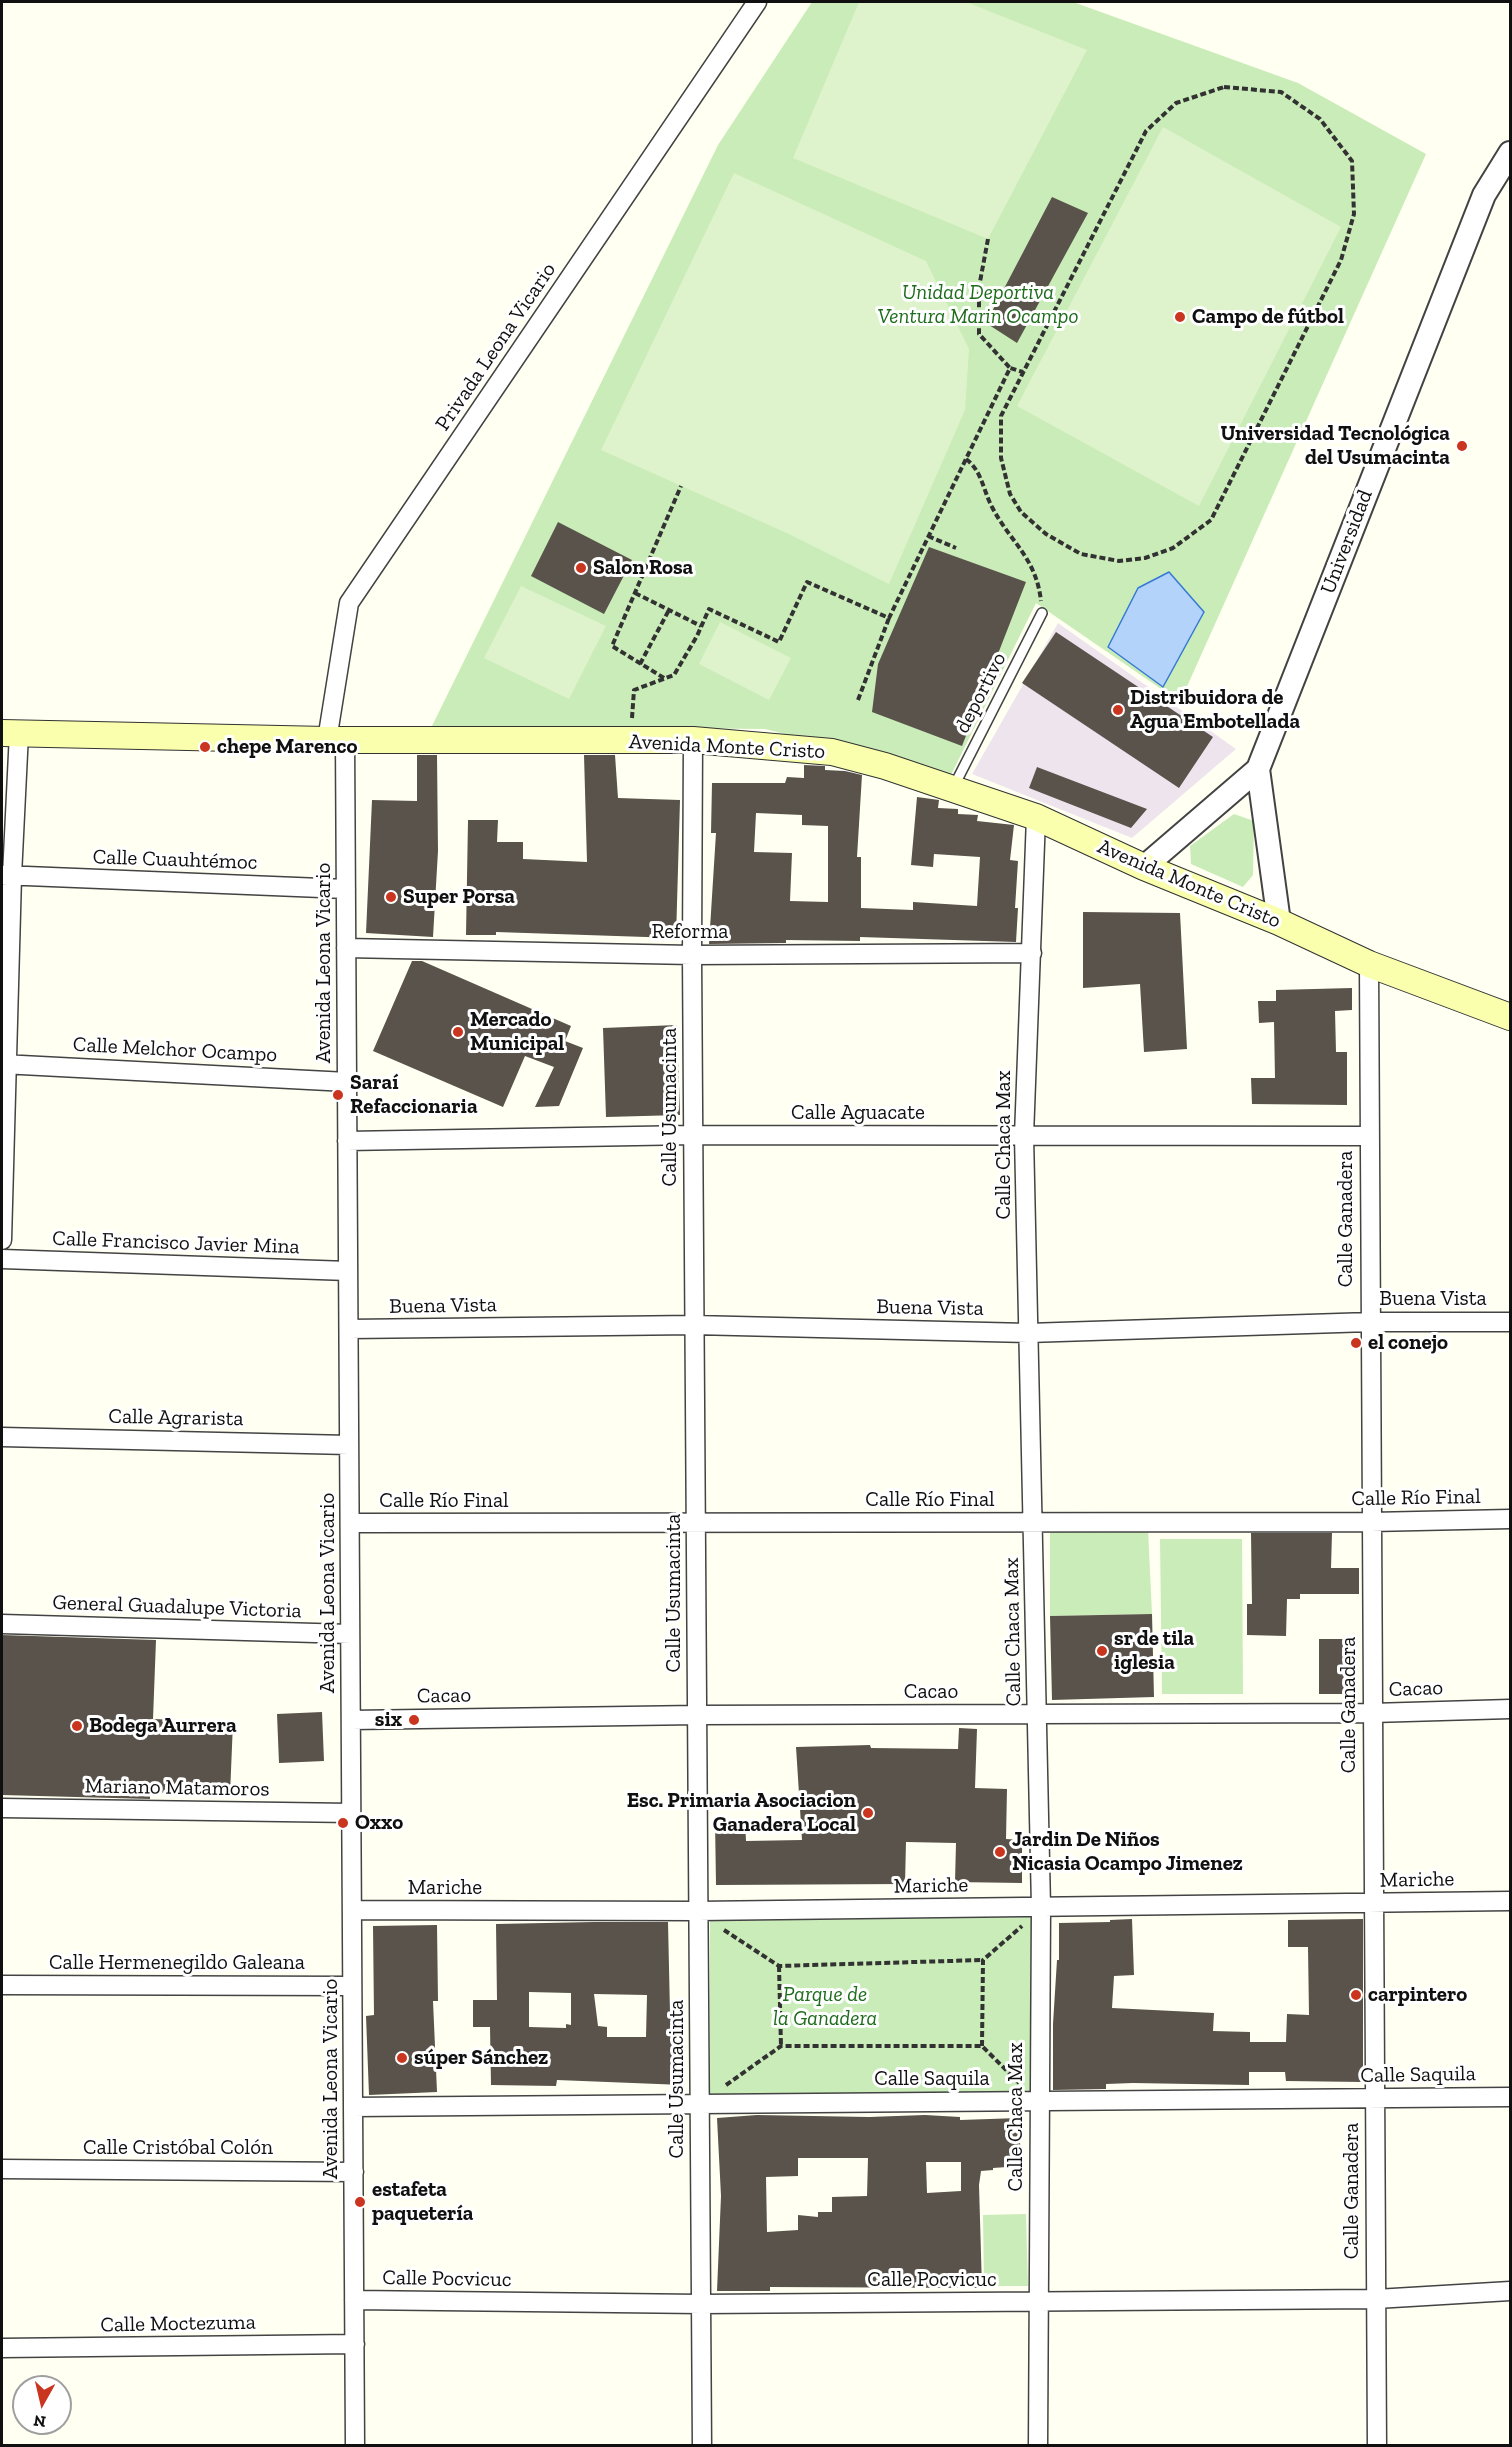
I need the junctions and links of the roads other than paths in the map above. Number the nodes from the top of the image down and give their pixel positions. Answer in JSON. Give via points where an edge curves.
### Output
{"nodes":[{"id":1,"x":757,"y":2,"type":"edge"},
{"id":2,"x":1510,"y":153,"type":"edge"},
{"id":3,"x":1042,"y":613,"type":"road end"},
{"id":4,"x":10,"y":733,"type":"edge"},
{"id":5,"x":336,"y":740,"type":"junction"},
{"id":6,"x":693,"y":740,"type":"junction"},
{"id":7,"x":1258,"y":769,"type":"junction"},
{"id":8,"x":952,"y":790,"type":"junction"},
{"id":9,"x":1036,"y":817,"type":"junction"},
{"id":10,"x":1144,"y":867,"type":"junction"},
{"id":11,"x":7,"y":875,"type":"edge"},
{"id":12,"x":346,"y":889,"type":"junction"},
{"id":13,"x":1279,"y":922,"type":"junction"},
{"id":14,"x":346,"y":948,"type":"junction"},
{"id":15,"x":1032,"y":953,"type":"junction"},
{"id":16,"x":692,"y":955,"type":"junction"},
{"id":17,"x":1369,"y":964,"type":"junction"},
{"id":18,"x":1510,"y":1017,"type":"edge"},
{"id":19,"x":4,"y":1064,"type":"edge"},
{"id":20,"x":347,"y":1082,"type":"junction"},
{"id":21,"x":693,"y":1135,"type":"junction"},
{"id":22,"x":1024,"y":1136,"type":"junction"},
{"id":23,"x":1368,"y":1136,"type":"junction"},
{"id":24,"x":347,"y":1141,"type":"junction"},
{"id":25,"x":2,"y":1240,"type":"edge"},
{"id":26,"x":2,"y":1259,"type":"edge"},
{"id":27,"x":348,"y":1271,"type":"junction"},
{"id":28,"x":1370,"y":1322,"type":"junction"},
{"id":29,"x":1510,"y":1322,"type":"edge"},
{"id":30,"x":694,"y":1324,"type":"junction"},
{"id":31,"x":349,"y":1329,"type":"junction"},
{"id":32,"x":1028,"y":1333,"type":"junction"},
{"id":33,"x":2,"y":1437,"type":"edge"},
{"id":34,"x":349,"y":1445,"type":"junction"},
{"id":35,"x":1510,"y":1519,"type":"edge"},
{"id":36,"x":1032,"y":1522,"type":"junction"},
{"id":37,"x":1371,"y":1522,"type":"junction"},
{"id":38,"x":350,"y":1523,"type":"junction"},
{"id":39,"x":696,"y":1523,"type":"junction"},
{"id":40,"x":2,"y":1624,"type":"edge"},
{"id":41,"x":350,"y":1634,"type":"junction"},
{"id":42,"x":1510,"y":1709,"type":"edge"},
{"id":43,"x":1372,"y":1713,"type":"junction"},
{"id":44,"x":1037,"y":1714,"type":"junction"},
{"id":45,"x":697,"y":1715,"type":"junction"},
{"id":46,"x":351,"y":1720,"type":"junction"},
{"id":47,"x":2,"y":1808,"type":"edge"},
{"id":48,"x":351,"y":1812,"type":"junction"},
{"id":49,"x":1510,"y":1901,"type":"edge"},
{"id":50,"x":1373,"y":1904,"type":"junction"},
{"id":51,"x":1041,"y":1907,"type":"junction"},
{"id":52,"x":352,"y":1910,"type":"junction"},
{"id":53,"x":698,"y":1911,"type":"junction"},
{"id":54,"x":2,"y":1985,"type":"edge"},
{"id":55,"x":352,"y":1986,"type":"junction"},
{"id":56,"x":1510,"y":2097,"type":"edge"},
{"id":57,"x":1374,"y":2098,"type":"junction"},
{"id":58,"x":1038,"y":2101,"type":"junction"},
{"id":59,"x":699,"y":2103,"type":"junction"},
{"id":60,"x":353,"y":2107,"type":"junction"},
{"id":61,"x":2,"y":2169,"type":"edge"},
{"id":62,"x":354,"y":2172,"type":"junction"},
{"id":63,"x":1510,"y":2291,"type":"edge"},
{"id":64,"x":1376,"y":2299,"type":"junction"},
{"id":65,"x":354,"y":2300,"type":"junction"},
{"id":66,"x":1039,"y":2301,"type":"junction"},
{"id":67,"x":701,"y":2304,"type":"junction"},
{"id":68,"x":355,"y":2344,"type":"junction"},
{"id":69,"x":2,"y":2348,"type":"edge"},
{"id":70,"x":355,"y":2445,"type":"edge"},
{"id":71,"x":702,"y":2445,"type":"edge"},
{"id":72,"x":1038,"y":2445,"type":"edge"},
{"id":73,"x":1377,"y":2445,"type":"edge"}],
"edges":[{"from":1,"to":5,"type":"street","name":"Privada Leona Vicario","via":[[349,603]]},
{"from":2,"to":7,"type":"street","name":"Universidad","via":[[1484,195]]},
{"from":3,"to":8,"type":"lane","name":"deportivo"},
{"from":4,"to":5,"type":"main road","name":"Avenida Monte Cristo"},
{"from":4,"to":11,"type":"street"},
{"from":5,"to":6,"type":"main road","name":"Avenida Monte Cristo"},
{"from":5,"to":12,"type":"street","name":"Avenida Leona Vicario"},
{"from":6,"to":8,"type":"main road","name":"Avenida Monte Cristo","via":[[832,752]]},
{"from":6,"to":16,"type":"street","name":"Calle Usumacinta"},
{"from":7,"to":10,"type":"street"},
{"from":7,"to":13,"type":"street"},
{"from":8,"to":9,"type":"main road","name":"Avenida Monte Cristo"},
{"from":9,"to":10,"type":"main road","name":"Avenida Monte Cristo"},
{"from":9,"to":15,"type":"street","name":"Calle Chaca Max"},
{"from":10,"to":13,"type":"main road","name":"Avenida Monte Cristo"},
{"from":11,"to":12,"type":"street","name":"Calle Cuauhtémoc"},
{"from":11,"to":19,"type":"street"},
{"from":12,"to":14,"type":"street","name":"Avenida Leona Vicario"},
{"from":13,"to":17,"type":"main road","name":"Avenida Monte Cristo"},
{"from":14,"to":16,"type":"street","name":"Reforma"},
{"from":14,"to":20,"type":"street","name":"Avenida Leona Vicario"},
{"from":15,"to":16,"type":"street","name":"Reforma"},
{"from":15,"to":22,"type":"street","name":"Calle Chaca Max"},
{"from":16,"to":21,"type":"street","name":"Calle Usumacinta"},
{"from":17,"to":18,"type":"main road","name":"Avenida Monte Cristo"},
{"from":17,"to":23,"type":"street","name":"Calle Ganadera"},
{"from":19,"to":20,"type":"street","name":"Calle Melchor Ocampo"},
{"from":19,"to":25,"type":"street"},
{"from":20,"to":24,"type":"street","name":"Avenida Leona Vicario"},
{"from":21,"to":22,"type":"street","name":"Calle Aguacate"},
{"from":21,"to":24,"type":"street","name":"Calle Aguacate"},
{"from":21,"to":30,"type":"street","name":"Calle Usumacinta"},
{"from":22,"to":23,"type":"street","name":"Calle Aguacate"},
{"from":22,"to":32,"type":"street","name":"Calle Chaca Max"},
{"from":23,"to":28,"type":"street","name":"Calle Ganadera"},
{"from":24,"to":27,"type":"street","name":"Avenida Leona Vicario"},
{"from":26,"to":27,"type":"street","name":"Calle Francisco Javier Mina"},
{"from":27,"to":31,"type":"street","name":"Avenida Leona Vicario"},
{"from":28,"to":29,"type":"street","name":"Buena Vista"},
{"from":28,"to":32,"type":"street","name":"Buena Vista"},
{"from":28,"to":37,"type":"street","name":"Calle Ganadera"},
{"from":30,"to":31,"type":"street","name":"Buena Vista"},
{"from":30,"to":32,"type":"street","name":"Buena Vista"},
{"from":30,"to":39,"type":"street","name":"Calle Usumacinta"},
{"from":31,"to":34,"type":"street","name":"Avenida Leona Vicario"},
{"from":32,"to":36,"type":"street","name":"Calle Chaca Max"},
{"from":33,"to":34,"type":"street","name":"Calle Agrarista"},
{"from":34,"to":38,"type":"street","name":"Avenida Leona Vicario"},
{"from":35,"to":37,"type":"street","name":"Calle Río Final"},
{"from":36,"to":37,"type":"street","name":"Calle Río Final"},
{"from":36,"to":39,"type":"street","name":"Calle Río Final"},
{"from":36,"to":44,"type":"street","name":"Calle Chaca Max"},
{"from":37,"to":43,"type":"street","name":"Calle Ganadera"},
{"from":38,"to":39,"type":"street","name":"Calle Río Final"},
{"from":38,"to":41,"type":"street","name":"Avenida Leona Vicario"},
{"from":39,"to":45,"type":"street","name":"Calle Usumacinta"},
{"from":40,"to":41,"type":"street","name":"General Guadalupe Victoria"},
{"from":41,"to":46,"type":"street","name":"Avenida Leona Vicario"},
{"from":42,"to":43,"type":"street","name":"Cacao"},
{"from":43,"to":44,"type":"street","name":"Cacao"},
{"from":43,"to":50,"type":"street","name":"Calle Ganadera"},
{"from":44,"to":45,"type":"street","name":"Cacao"},
{"from":44,"to":51,"type":"street","name":"Calle Chaca Max"},
{"from":45,"to":46,"type":"street","name":"Cacao"},
{"from":45,"to":53,"type":"street","name":"Calle Usumacinta"},
{"from":46,"to":48,"type":"street","name":"Avenida Leona Vicario"},
{"from":47,"to":48,"type":"street","name":"Mariano Matamoros"},
{"from":48,"to":52,"type":"street","name":"Avenida Leona Vicario"},
{"from":49,"to":50,"type":"street","name":"Mariche"},
{"from":50,"to":51,"type":"street","name":"Mariche"},
{"from":50,"to":57,"type":"street","name":"Calle Ganadera"},
{"from":51,"to":53,"type":"street","name":"Mariche"},
{"from":51,"to":58,"type":"street","name":"Calle Chaca Max"},
{"from":52,"to":53,"type":"street","name":"Mariche"},
{"from":52,"to":55,"type":"street","name":"Avenida Leona Vicario"},
{"from":53,"to":59,"type":"street","name":"Calle Usumacinta"},
{"from":54,"to":55,"type":"street","name":"Calle Hermenegildo Galeana"},
{"from":55,"to":60,"type":"street","name":"Avenida Leona Vicario"},
{"from":56,"to":57,"type":"street","name":"Calle Saquila"},
{"from":57,"to":58,"type":"street","name":"Calle Saquila"},
{"from":57,"to":64,"type":"street","name":"Calle Ganadera"},
{"from":58,"to":59,"type":"street","name":"Calle Saquila"},
{"from":58,"to":66,"type":"street","name":"Calle Chaca Max"},
{"from":59,"to":60,"type":"street","name":"Calle Saquila"},
{"from":59,"to":67,"type":"street","name":"Calle Usumacinta"},
{"from":60,"to":62,"type":"street","name":"Avenida Leona Vicario"},
{"from":61,"to":62,"type":"street","name":"Calle Cristóbal Colón"},
{"from":62,"to":65,"type":"street","name":"Avenida Leona Vicario"},
{"from":63,"to":64,"type":"street","name":"Calle Pocvicuc"},
{"from":64,"to":66,"type":"street","name":"Calle Pocvicuc"},
{"from":64,"to":73,"type":"street","name":"Calle Ganadera"},
{"from":65,"to":67,"type":"street","name":"Calle Pocvicuc"},
{"from":65,"to":68,"type":"street","name":"Avenida Leona Vicario"},
{"from":66,"to":67,"type":"street","name":"Calle Pocvicuc"},
{"from":66,"to":72,"type":"street","name":"Calle Chaca Max"},
{"from":67,"to":71,"type":"street","name":"Calle Usumacinta"},
{"from":68,"to":69,"type":"street","name":"Calle Moctezuma"},
{"from":68,"to":70,"type":"street","name":"Avenida Leona Vicario"}]}
